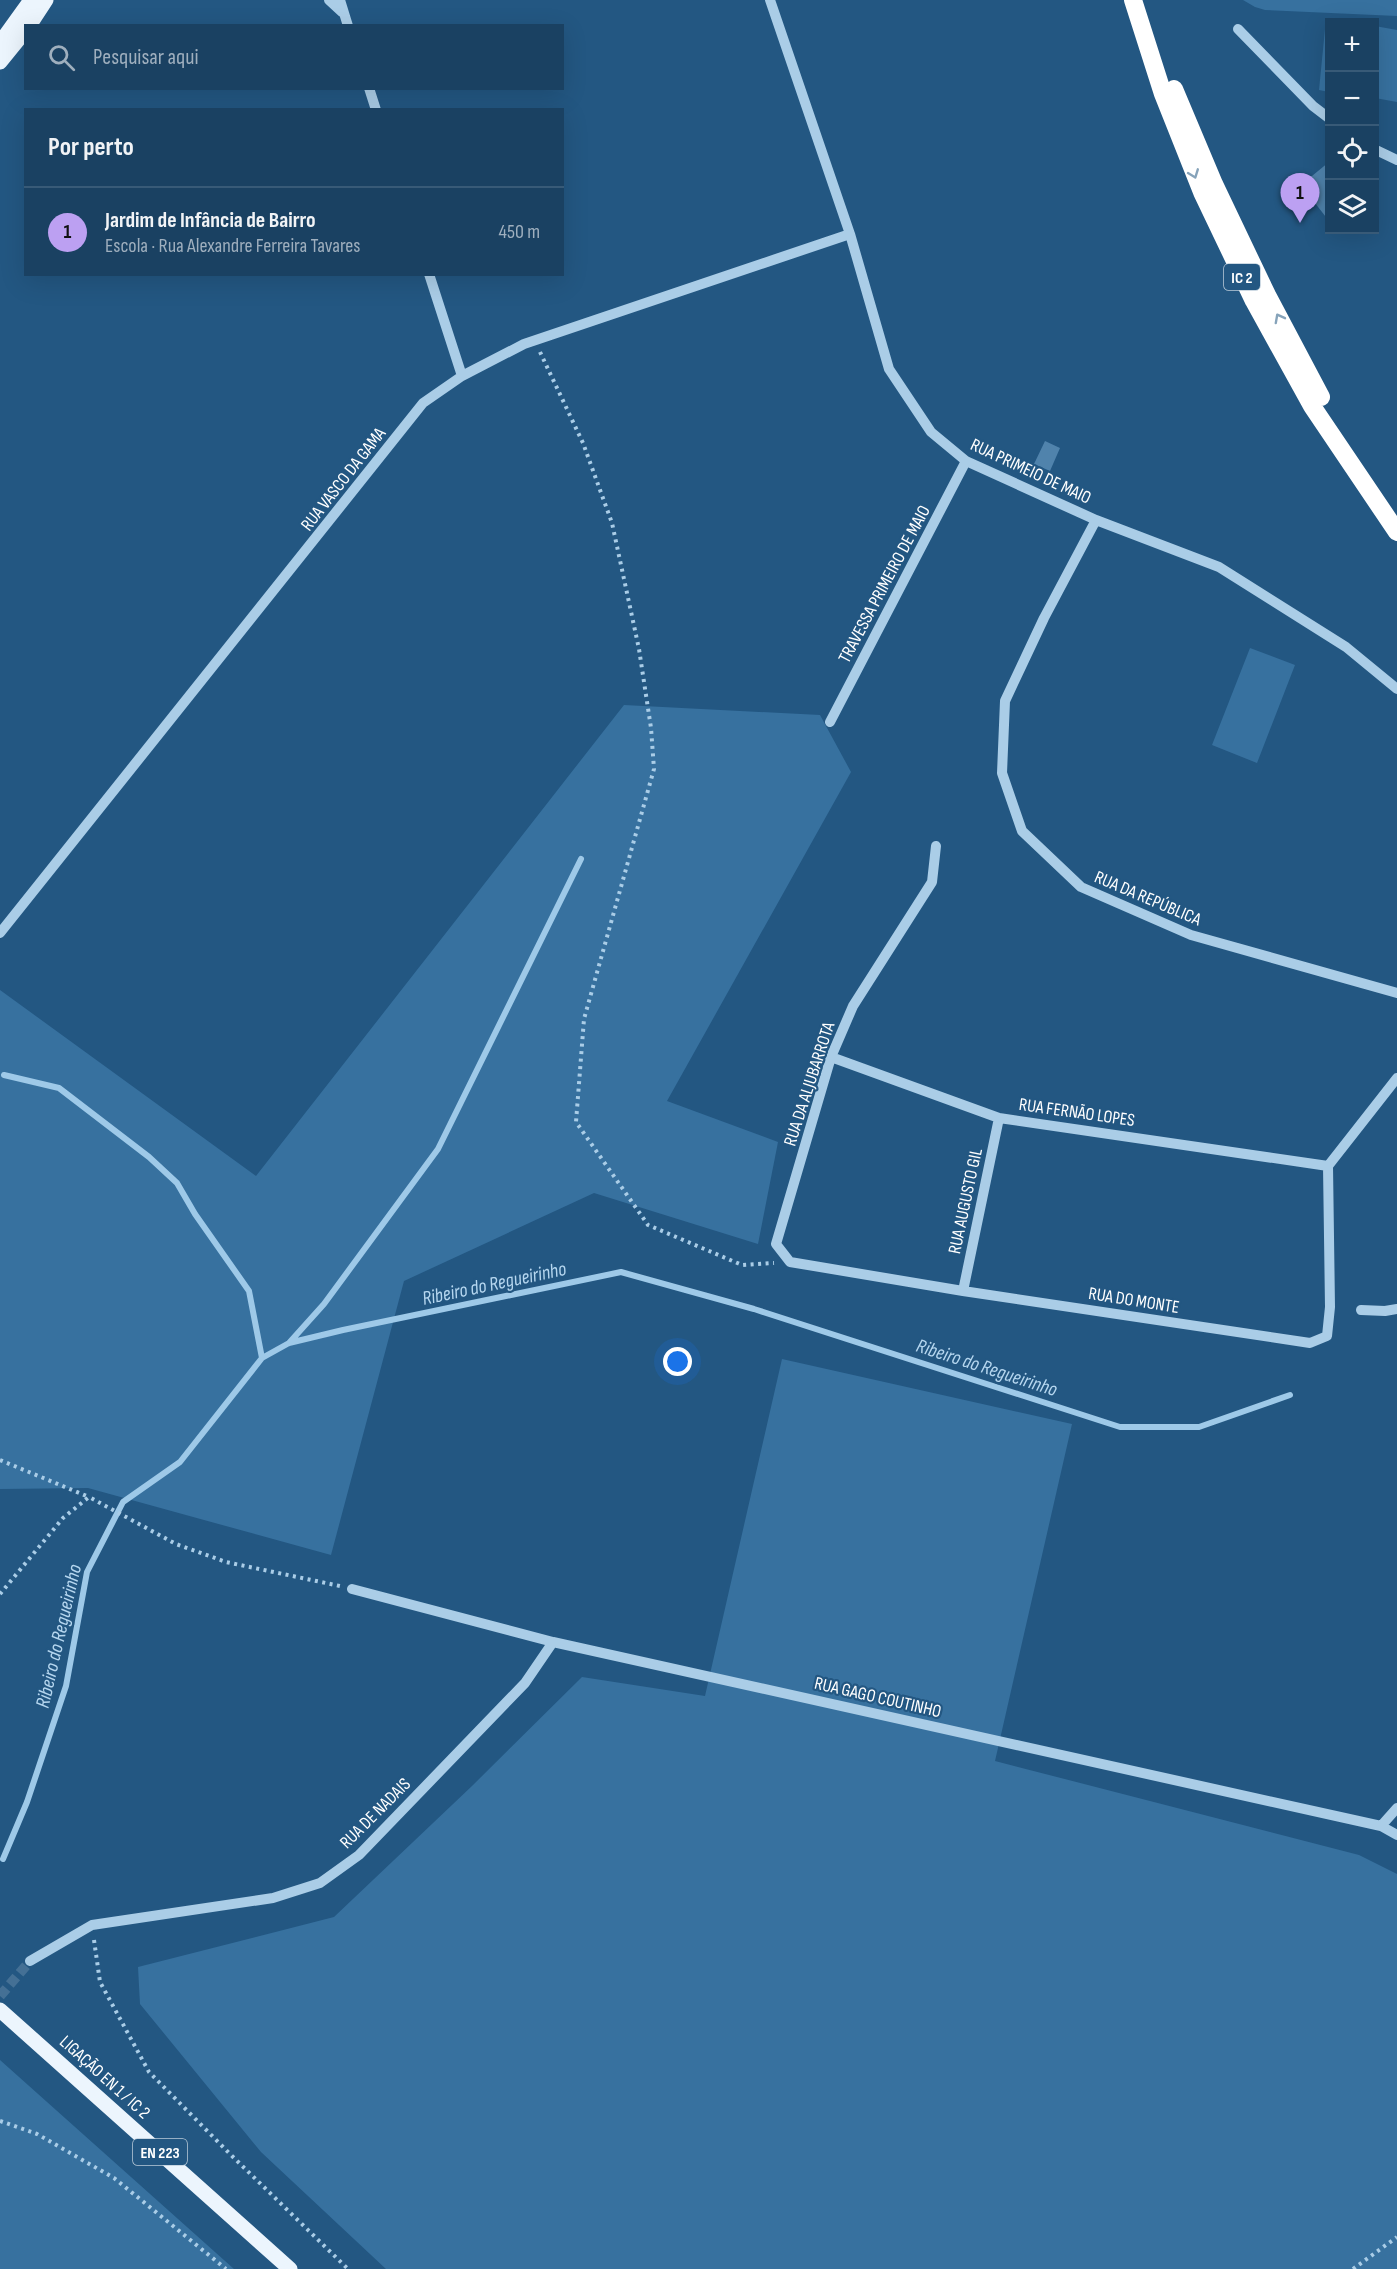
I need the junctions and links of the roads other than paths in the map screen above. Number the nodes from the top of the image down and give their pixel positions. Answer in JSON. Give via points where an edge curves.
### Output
{"nodes":[{"id":1,"x":31,"y":0,"type":"edge"},
{"id":2,"x":46,"y":0,"type":"edge"},
{"id":3,"x":329,"y":0,"type":"edge"},
{"id":4,"x":340,"y":0,"type":"edge"},
{"id":5,"x":770,"y":0,"type":"edge"},
{"id":6,"x":1133,"y":0,"type":"edge"},
{"id":7,"x":1146,"y":0,"type":"edge"},
{"id":8,"x":345,"y":14,"type":"junction"},
{"id":9,"x":30,"y":24,"type":"edge"},
{"id":10,"x":348,"y":24,"type":"edge"},
{"id":11,"x":1238,"y":29,"type":"dead end"},
{"id":12,"x":24,"y":32,"type":"edge"},
{"id":13,"x":0,"y":43,"type":"edge"},
{"id":14,"x":0,"y":62,"type":"edge"},
{"id":15,"x":370,"y":90,"type":"edge"},
{"id":16,"x":375,"y":108,"type":"edge"},
{"id":17,"x":1325,"y":116,"type":"edge"},
{"id":18,"x":1379,"y":151,"type":"edge"},
{"id":19,"x":1397,"y":160,"type":"edge"},
{"id":20,"x":850,"y":234,"type":"junction"},
{"id":21,"x":430,"y":276,"type":"edge"},
{"id":22,"x":462,"y":376,"type":"junction"},
{"id":23,"x":966,"y":461,"type":"junction"},
{"id":24,"x":1397,"y":511,"type":"edge"},
{"id":25,"x":1096,"y":520,"type":"junction"},
{"id":26,"x":1397,"y":532,"type":"edge"},
{"id":27,"x":1397,"y":689,"type":"edge"},
{"id":28,"x":830,"y":722,"type":"dead end"},
{"id":29,"x":936,"y":846,"type":"dead end"},
{"id":30,"x":0,"y":933,"type":"edge"},
{"id":31,"x":1397,"y":993,"type":"edge"},
{"id":32,"x":831,"y":1057,"type":"junction"},
{"id":33,"x":1397,"y":1078,"type":"edge"},
{"id":34,"x":999,"y":1118,"type":"junction"},
{"id":35,"x":1328,"y":1166,"type":"junction"},
{"id":36,"x":790,"y":1262,"type":"joint"},
{"id":37,"x":963,"y":1291,"type":"junction"},
{"id":38,"x":1361,"y":1310,"type":"dead end"},
{"id":39,"x":1397,"y":1310,"type":"edge"},
{"id":40,"x":352,"y":1589,"type":"road end"},
{"id":41,"x":553,"y":1642,"type":"junction"},
{"id":42,"x":1397,"y":1808,"type":"edge"},
{"id":43,"x":1381,"y":1826,"type":"junction"},
{"id":44,"x":1397,"y":1835,"type":"edge"},
{"id":45,"x":30,"y":1961,"type":"tunnel mouth"},
{"id":46,"x":0,"y":2010,"type":"edge"},
{"id":47,"x":290,"y":2269,"type":"edge"}],
"edges":[{"from":1,"to":13,"type":"main road"},
{"from":2,"to":9,"type":"main road"},
{"from":3,"to":8,"type":"street"},
{"from":4,"to":8,"type":"street"},
{"from":5,"to":20,"type":"street","name":"RUA PRIMEIO DE MAIO"},
{"from":6,"to":26,"type":"highway","number":"IC 2","one_way":true,"via":[[1163,94],[1202,192],[1254,301],[1312,406]]},
{"from":24,"to":7,"type":"highway","number":"IC 2","one_way":true,"via":[[1321,398],[1267,295],[1179,99]]},
{"from":8,"to":10,"type":"street"},
{"from":11,"to":17,"type":"street"},
{"from":12,"to":14,"type":"main road"},
{"from":15,"to":16,"type":"street"},
{"from":18,"to":19,"type":"street"},
{"from":20,"to":22,"type":"street","name":"RUA VASCO DA GAMA","via":[[535,340]]},
{"from":20,"to":23,"type":"street","name":"RUA PRIMEIO DE MAIO","via":[[890,369],[931,432]]},
{"from":21,"to":22,"type":"street"},
{"from":22,"to":30,"type":"street","name":"RUA VASCO DA GAMA","via":[[423,403]]},
{"from":23,"to":25,"type":"street","name":"RUA PRIMEIO DE MAIO"},
{"from":23,"to":28,"type":"street","name":"TRAVESSA PRIMEIRO DE MAIO"},
{"from":25,"to":27,"type":"street","name":"RUA PRIMEIO DE MAIO","via":[[1219,567],[1346,647]]},
{"from":25,"to":31,"type":"street","name":"RUA DA REPÚBLICA","via":[[1005,701],[1002,773],[1022,831],[1081,887],[1191,935]]},
{"from":29,"to":32,"type":"street","name":"RUA DA ALJUBARROTA","via":[[932,882],[853,1006]]},
{"from":32,"to":34,"type":"street","name":"RUA FERNÃO LOPES"},
{"from":32,"to":36,"type":"street","name":"RUA DA ALJUBARROTA","via":[[776,1244]]},
{"from":33,"to":35,"type":"street"},
{"from":34,"to":35,"type":"street","name":"RUA FERNÃO LOPES"},
{"from":34,"to":37,"type":"street","name":"RUA AUGUSTO GIL"},
{"from":35,"to":37,"type":"street","name":"RUA DO MONTE","via":[[1330,1307],[1327,1336],[1310,1343]]},
{"from":36,"to":37,"type":"street","name":"RUA DO MONTE"},
{"from":38,"to":39,"type":"street"},
{"from":40,"to":41,"type":"street","name":"RUA GAGO COUTINHO"},
{"from":41,"to":43,"type":"street","name":"RUA GAGO COUTINHO"},
{"from":41,"to":45,"type":"street","name":"RUA DE NADAIS","via":[[525,1683],[359,1855],[320,1883],[273,1898],[92,1925]]},
{"from":42,"to":43,"type":"street"},
{"from":43,"to":44,"type":"street","name":"RUA GAGO COUTINHO"},
{"from":46,"to":47,"type":"main road","name":"LIGAÇÃO EN 1 / IC 2","number":"EN 223"}]}
